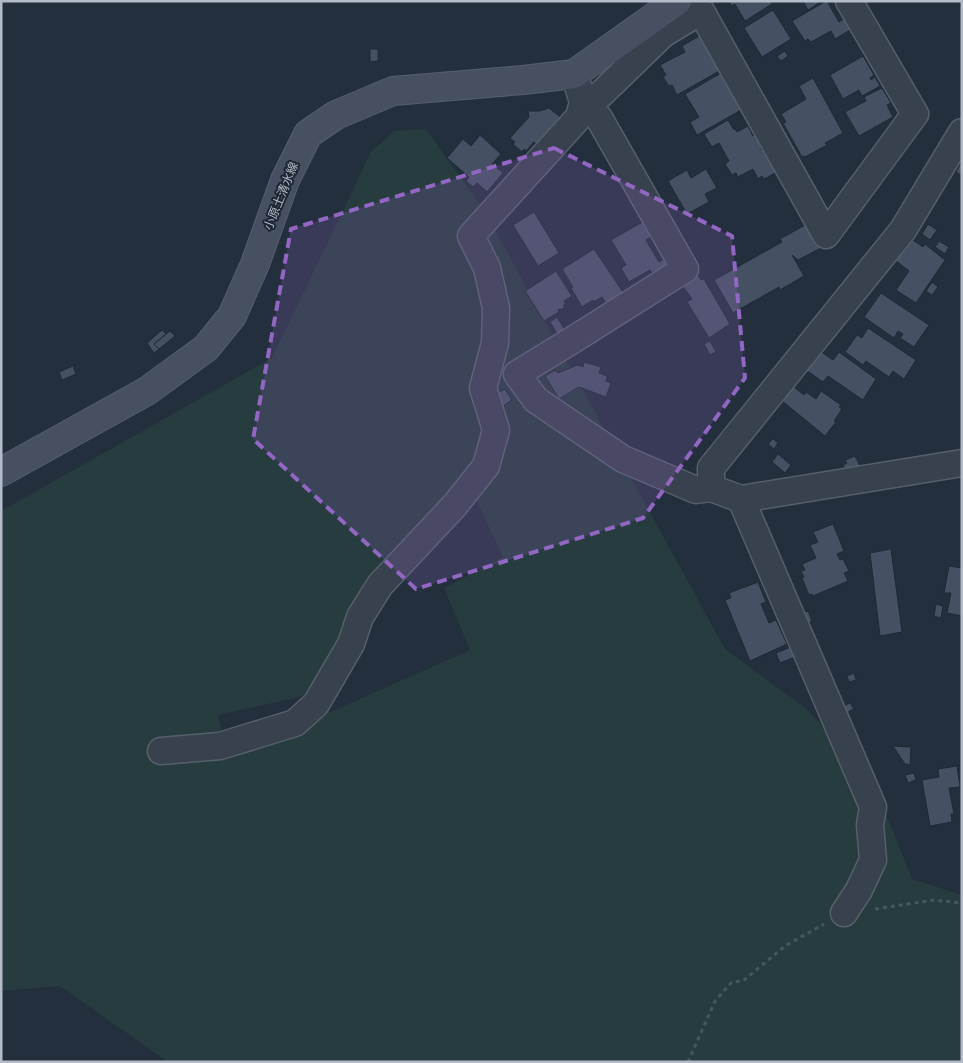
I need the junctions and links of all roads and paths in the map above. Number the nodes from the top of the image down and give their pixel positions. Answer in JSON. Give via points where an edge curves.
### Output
{"nodes":[{"id":1,"x":677,"y":1,"type":"edge"},
{"id":2,"x":849,"y":1,"type":"edge"},
{"id":3,"x":574,"y":74,"type":"junction"},
{"id":4,"x":583,"y":102,"type":"junction"},
{"id":5,"x":962,"y":132,"type":"edge"},
{"id":6,"x":962,"y":464,"type":"edge"},
{"id":7,"x":1,"y":472,"type":"edge"},
{"id":8,"x":711,"y":488,"type":"junction"},
{"id":9,"x":741,"y":499,"type":"junction"},
{"id":10,"x":161,"y":751,"type":"dead end"},
{"id":11,"x":844,"y":913,"type":"dead end"},
{"id":12,"x":715,"y":1001,"type":"dead end"},
{"id":13,"x":688,"y":1062,"type":"edge"}],
"edges":[{"from":1,"to":3,"type":"main road","name":"小原土清水線"},
{"from":2,"to":4,"type":"street","via":[[915,114],[826,235],[701,11],[662,34],[600,95]]},
{"from":3,"to":4,"type":"street"},
{"from":3,"to":7,"type":"main road","name":"小原土清水線","via":[[393,91],[336,115],[308,134],[284,180],[255,264],[232,316],[206,348],[147,391]]},
{"from":4,"to":8,"type":"street","via":[[599,118],[685,269],[517,374],[536,400],[623,459],[696,490]]},
{"from":4,"to":10,"type":"street","via":[[579,117],[471,236],[487,268],[496,308],[495,342],[483,388],[496,430],[486,466],[455,505],[380,585],[360,616],[351,644],[316,704],[295,723],[220,746]]},
{"from":5,"to":8,"type":"street","via":[[903,230],[711,468]]},
{"from":6,"to":9,"type":"street"},
{"from":8,"to":9,"type":"street"},
{"from":9,"to":11,"type":"street","via":[[873,807],[870,825],[872,860],[859,890]]},
{"from":12,"to":13,"type":"path"}]}
